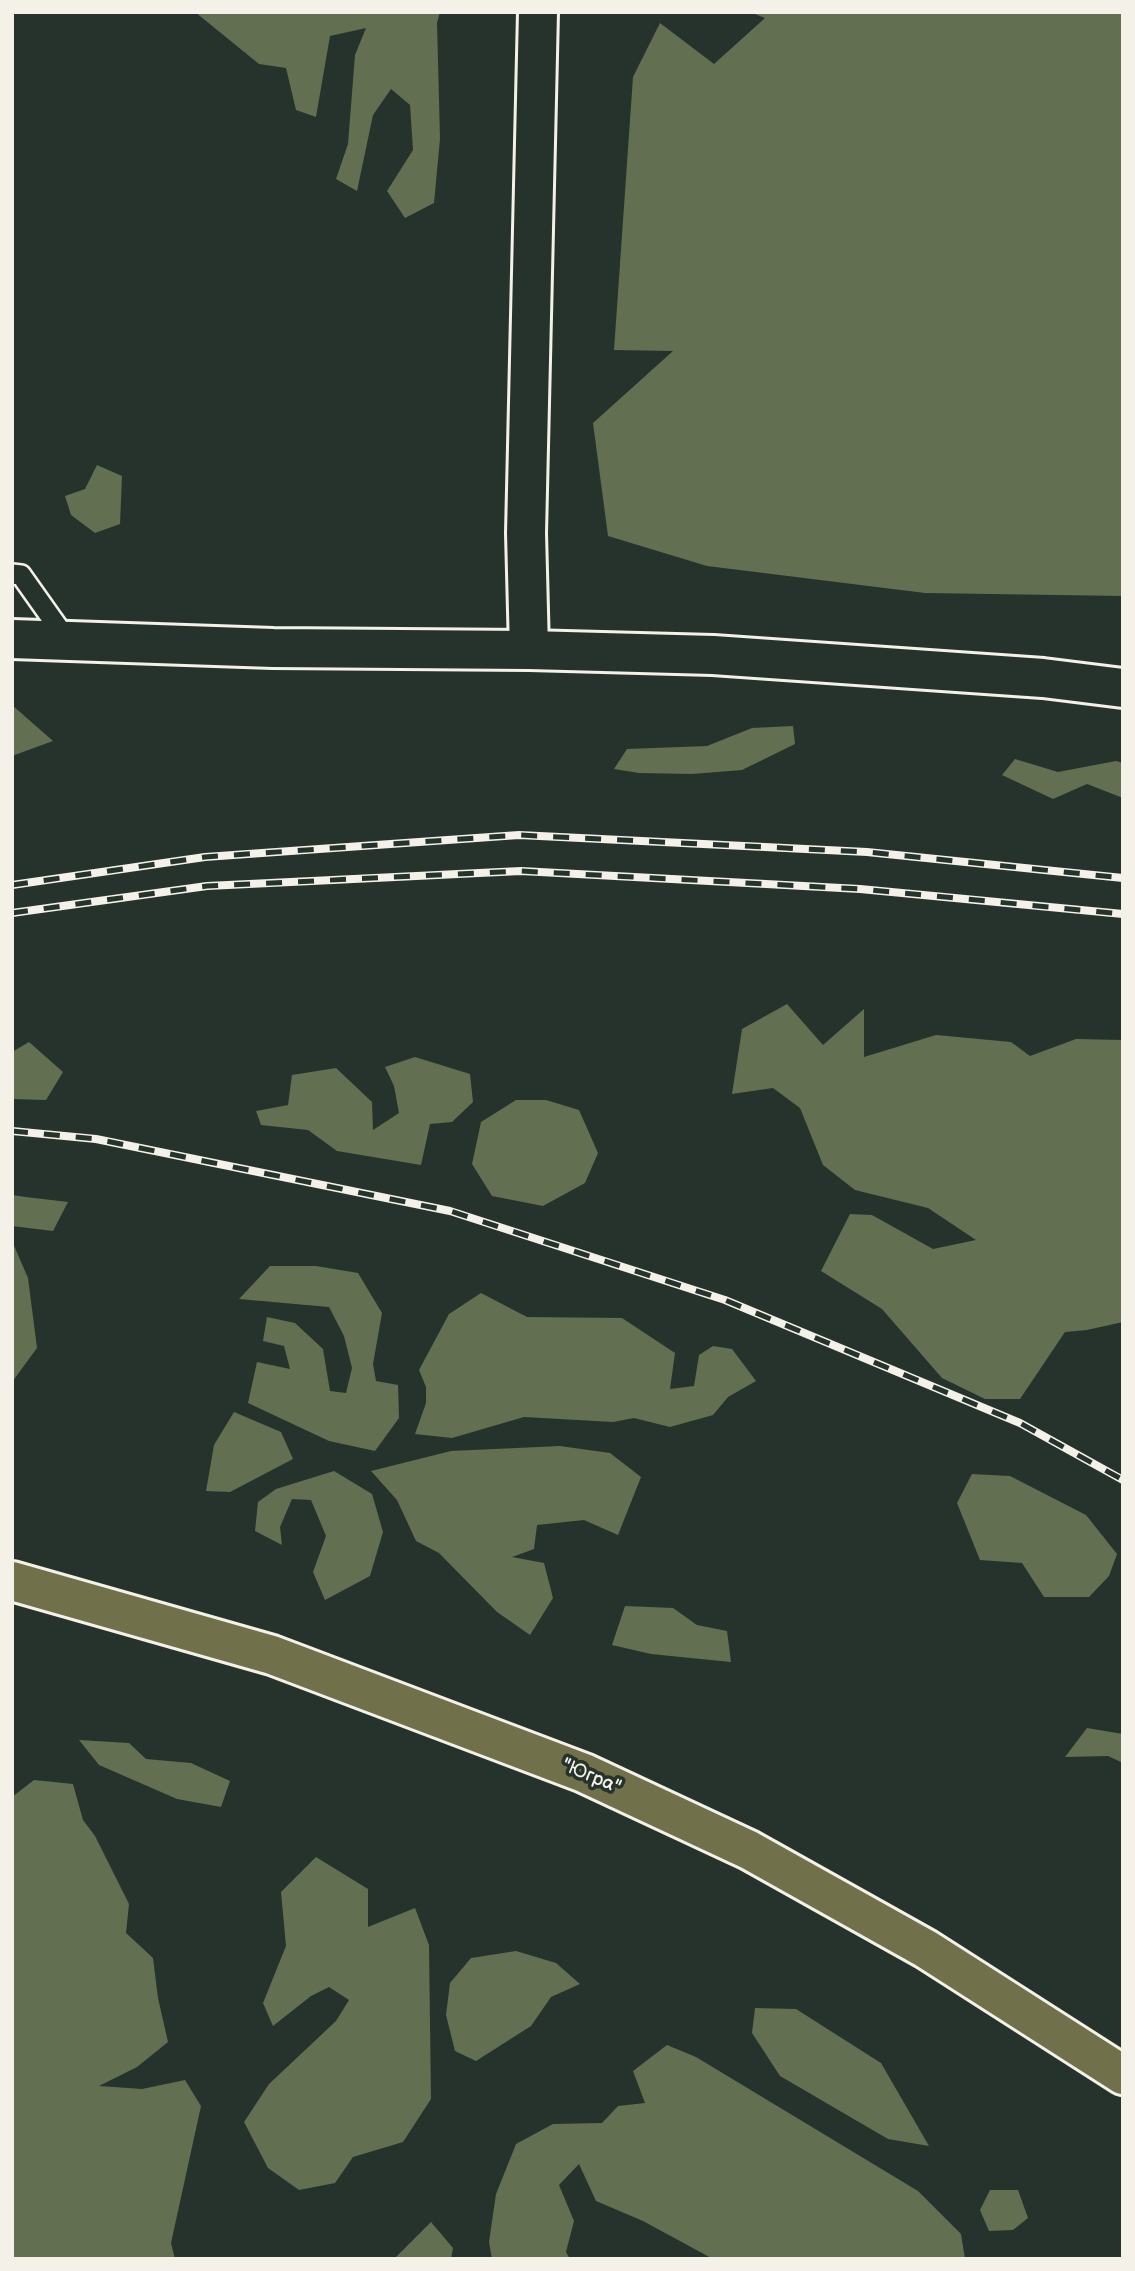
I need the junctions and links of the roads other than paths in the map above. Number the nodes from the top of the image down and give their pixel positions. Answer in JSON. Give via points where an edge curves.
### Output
{"nodes":[{"id":1,"x":538,"y":12,"type":"edge"},
{"id":2,"x":12,"y":575,"type":"edge"},
{"id":3,"x":12,"y":639,"type":"edge"},
{"id":4,"x":67,"y":640,"type":"junction"},
{"id":5,"x":528,"y":650,"type":"junction"},
{"id":6,"x":1123,"y":688,"type":"edge"},
{"id":7,"x":12,"y":1581,"type":"edge"},
{"id":8,"x":1123,"y":2075,"type":"edge"}],
"edges":[{"from":1,"to":5,"type":"main road","via":[[526,533]]},
{"from":2,"to":4,"type":"lane","via":[[21,575]]},
{"from":3,"to":4,"type":"main road"},
{"from":4,"to":5,"type":"main road","via":[[273,648]]},
{"from":5,"to":6,"type":"main road","via":[[713,655]]},
{"from":7,"to":8,"type":"highway","name":"\"Югра\"","via":[[272,1655],[584,1773],[749,1850],[867,1916]]}]}
